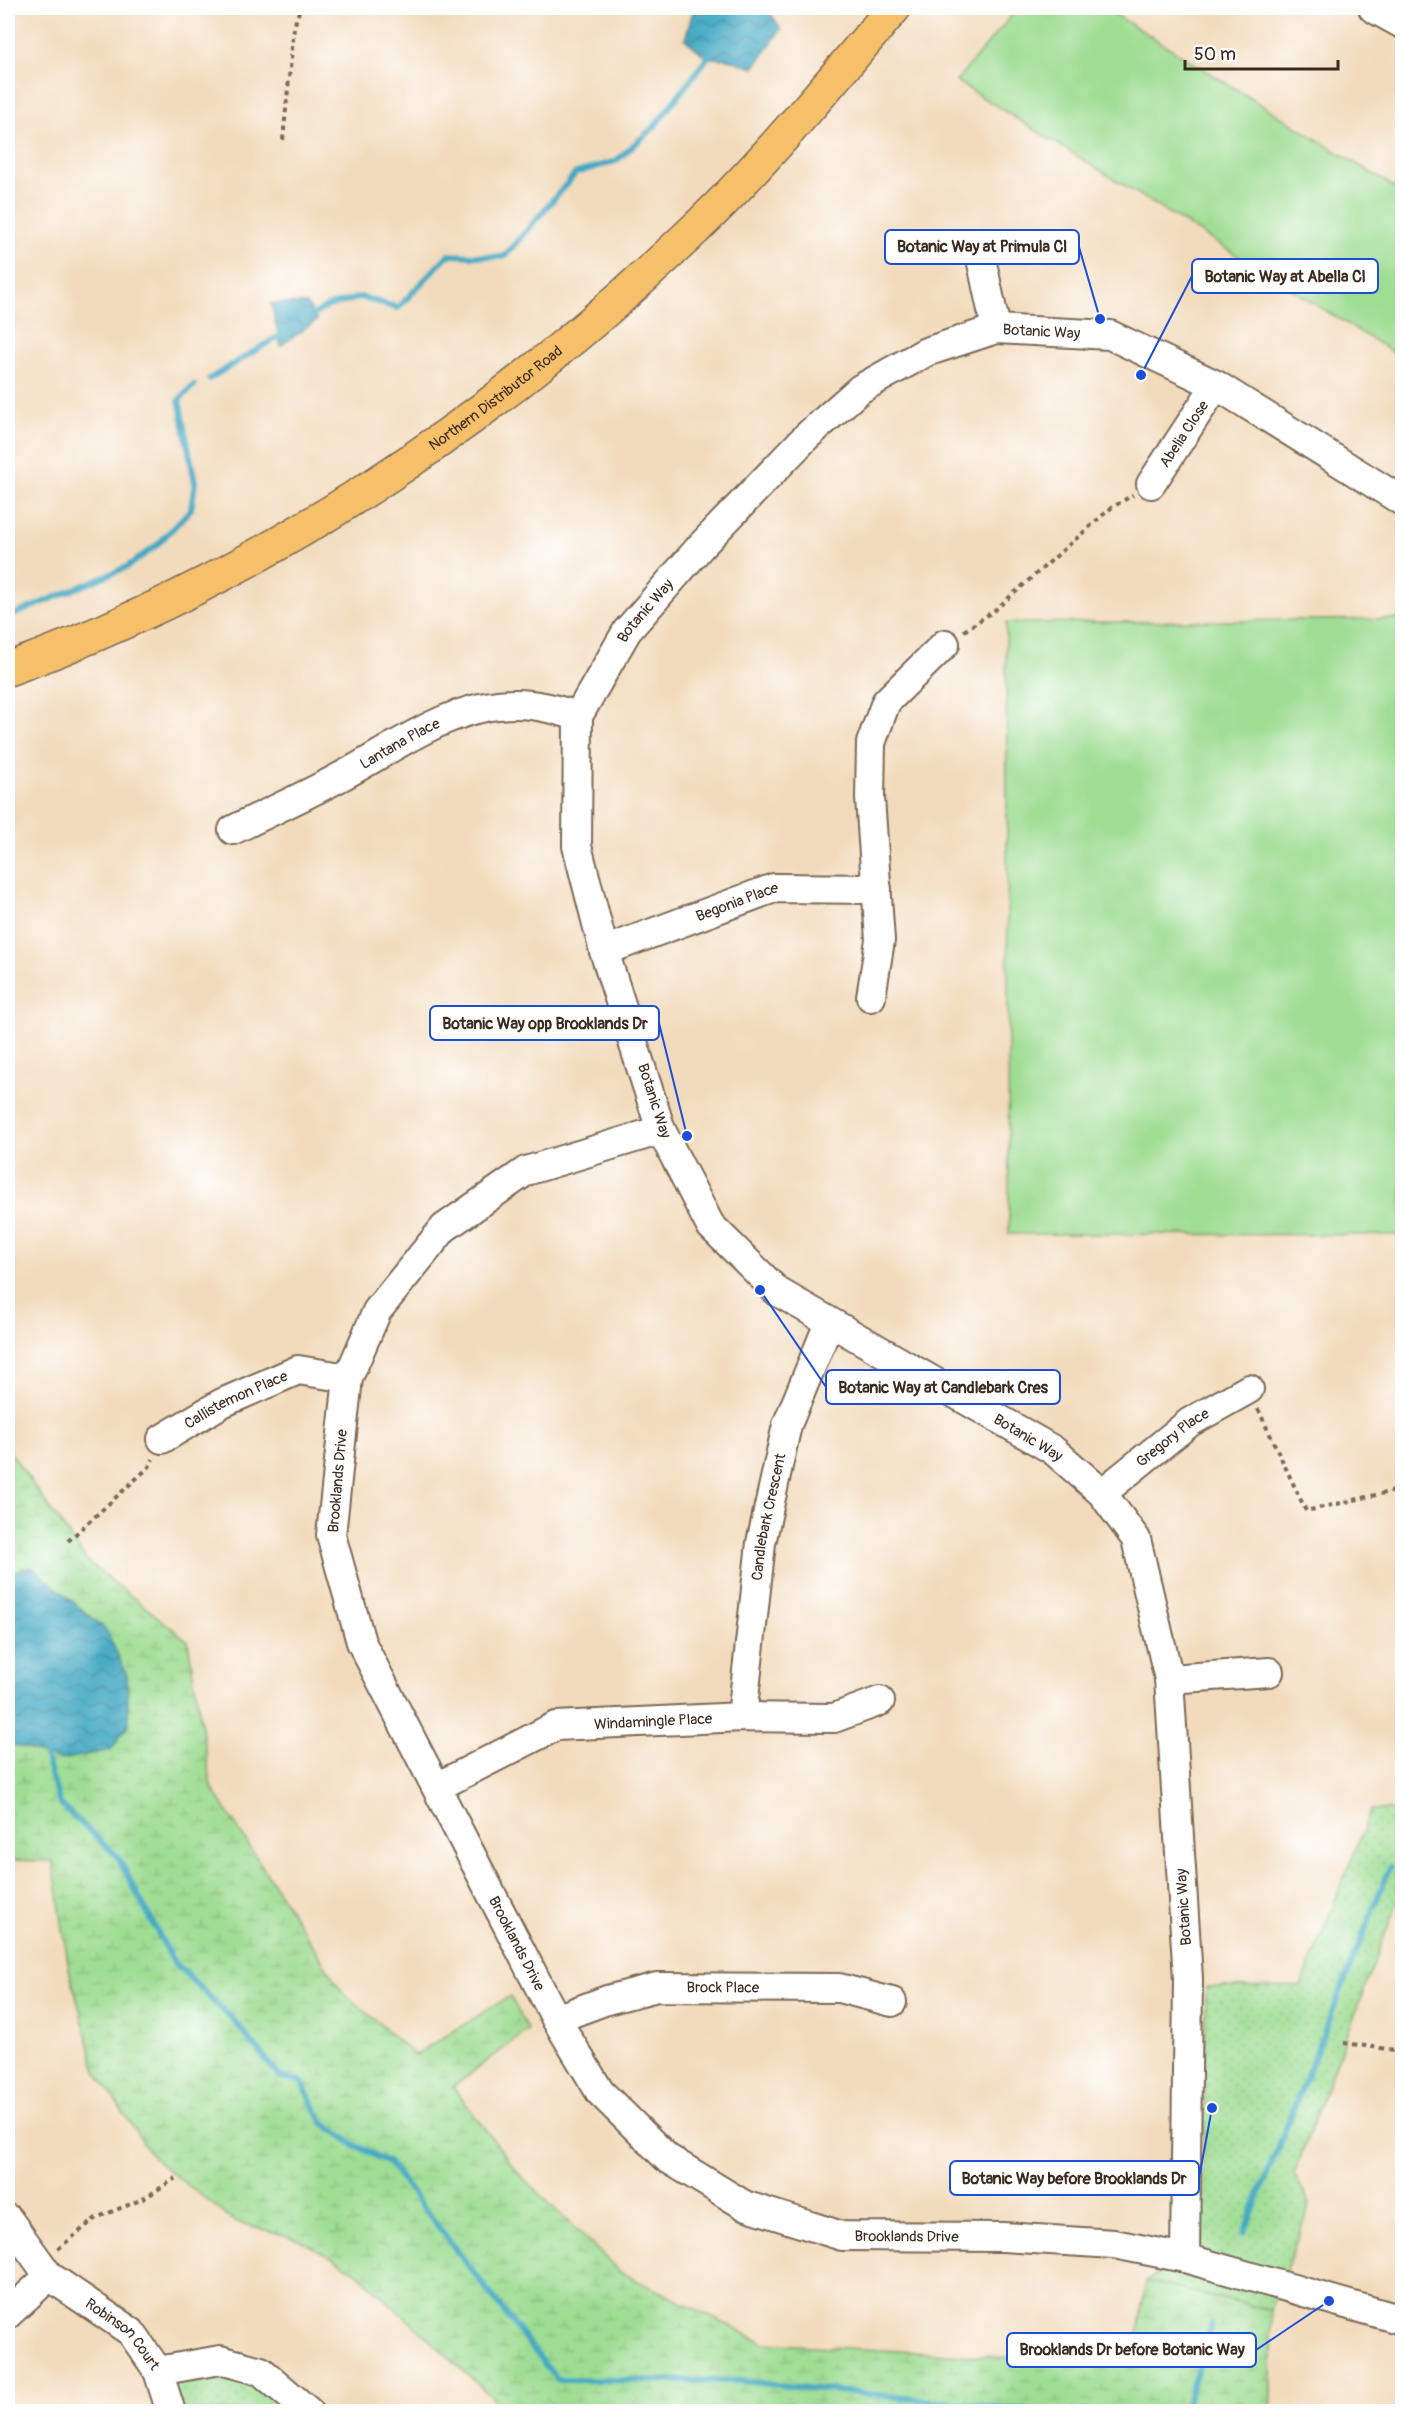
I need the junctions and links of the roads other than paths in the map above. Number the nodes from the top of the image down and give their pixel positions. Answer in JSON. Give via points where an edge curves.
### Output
{"nodes":[{"id":1,"x":894,"y":8,"type":"edge"},
{"id":2,"x":1373,"y":8,"type":"edge"},
{"id":3,"x":1402,"y":24,"type":"edge"},
{"id":4,"x":982,"y":263,"type":"dead end"},
{"id":5,"x":996,"y":329,"type":"junction"},
{"id":6,"x":1216,"y":385,"type":"junction"},
{"id":7,"x":1151,"y":484,"type":"road end"},
{"id":8,"x":1402,"y":501,"type":"edge"},
{"id":9,"x":945,"y":644,"type":"road end"},
{"id":10,"x":8,"y":669,"type":"edge"},
{"id":11,"x":578,"y":716,"type":"junction"},
{"id":12,"x":233,"y":830,"type":"dead end"},
{"id":13,"x":877,"y":889,"type":"junction"},
{"id":14,"x":604,"y":951,"type":"junction"},
{"id":15,"x":871,"y":997,"type":"dead end"},
{"id":16,"x":661,"y":1130,"type":"junction"},
{"id":17,"x":829,"y":1323,"type":"junction"},
{"id":18,"x":348,"y":1378,"type":"junction"},
{"id":19,"x":1249,"y":1389,"type":"road end"},
{"id":20,"x":162,"y":1439,"type":"dead end"},
{"id":21,"x":1102,"y":1493,"type":"junction"},
{"id":22,"x":1269,"y":1672,"type":"dead end"},
{"id":23,"x":1169,"y":1679,"type":"junction"},
{"id":24,"x":880,"y":1701,"type":"dead end"},
{"id":25,"x":742,"y":1717,"type":"junction"},
{"id":26,"x":437,"y":1787,"type":"junction"},
{"id":27,"x":892,"y":2002,"type":"dead end"},
{"id":28,"x":556,"y":2019,"type":"junction"},
{"id":29,"x":8,"y":2219,"type":"edge"},
{"id":30,"x":1185,"y":2258,"type":"junction"},
{"id":31,"x":45,"y":2269,"type":"junction"},
{"id":32,"x":8,"y":2314,"type":"edge"},
{"id":33,"x":1402,"y":2320,"type":"edge"},
{"id":34,"x":158,"y":2371,"type":"junction"},
{"id":35,"x":171,"y":2412,"type":"edge"},
{"id":36,"x":309,"y":2412,"type":"edge"}],
"edges":[{"from":1,"to":10,"type":"main road","name":"Northern Distributor Road","via":[[693,232],[584,330],[482,412],[360,495],[268,548],[112,627]]},
{"from":2,"to":3,"type":"street"},
{"from":4,"to":5,"type":"street"},
{"from":5,"to":6,"type":"street","name":"Botanic Way","via":[[1110,335]]},
{"from":5,"to":11,"type":"street","name":"Botanic Way","via":[[926,352],[870,384],[807,436],[701,546],[627,631]]},
{"from":6,"to":7,"type":"street","name":"Abelia Close"},
{"from":6,"to":8,"type":"street","name":"Botanic Way"},
{"from":9,"to":13,"type":"street","via":[[886,702],[871,743],[870,798]]},
{"from":11,"to":12,"type":"street","name":"Lantana Place","via":[[542,706],[514,704],[474,710],[439,722],[340,778]]},
{"from":11,"to":14,"type":"street","name":"Botanic Way","via":[[577,846]]},
{"from":13,"to":14,"type":"street","name":"Begonia Place","via":[[774,888]]},
{"from":13,"to":15,"type":"street","via":[[880,940]]},
{"from":14,"to":16,"type":"street","name":"Botanic Way"},
{"from":16,"to":17,"type":"street","name":"Botanic Way","via":[[710,1225],[778,1292]]},
{"from":16,"to":18,"type":"street","name":"Brooklands Drive","via":[[526,1171],[444,1228],[377,1311]]},
{"from":17,"to":21,"type":"street","name":"Botanic Way","via":[[1053,1450]]},
{"from":17,"to":25,"type":"street","name":"Candlebark Crescent","via":[[787,1425],[761,1543]]},
{"from":18,"to":20,"type":"street","name":"Callistemon Place","via":[[298,1370],[222,1403]]},
{"from":18,"to":26,"type":"street","name":"Brooklands Drive","via":[[331,1535],[361,1642]]},
{"from":19,"to":21,"type":"street","name":"Gregory Place","via":[[1191,1422]]},
{"from":21,"to":23,"type":"street","name":"Botanic Way","via":[[1136,1539]]},
{"from":22,"to":23,"type":"street"},
{"from":23,"to":30,"type":"street","name":"Botanic Way","via":[[1188,1979]]},
{"from":24,"to":25,"type":"street","name":"Windamingle Place","via":[[834,1718]]},
{"from":25,"to":26,"type":"street","name":"Windamingle Place","via":[[556,1726]]},
{"from":26,"to":28,"type":"street","name":"Brooklands Drive"},
{"from":27,"to":28,"type":"street","name":"Brock Place","via":[[839,1988],[657,1987]]},
{"from":28,"to":30,"type":"street","name":"Brooklands Drive","via":[[600,2092],[667,2158],[744,2205],[842,2235],[1103,2243]]},
{"from":29,"to":31,"type":"street","name":"Robinson Court"},
{"from":30,"to":33,"type":"street","name":"Brooklands Drive"},
{"from":31,"to":32,"type":"street"},
{"from":31,"to":34,"type":"street","name":"Robinson Court","via":[[131,2332]]},
{"from":34,"to":35,"type":"street","name":"Robinson Court"},
{"from":34,"to":36,"type":"street","via":[[220,2360],[261,2371]]}]}
